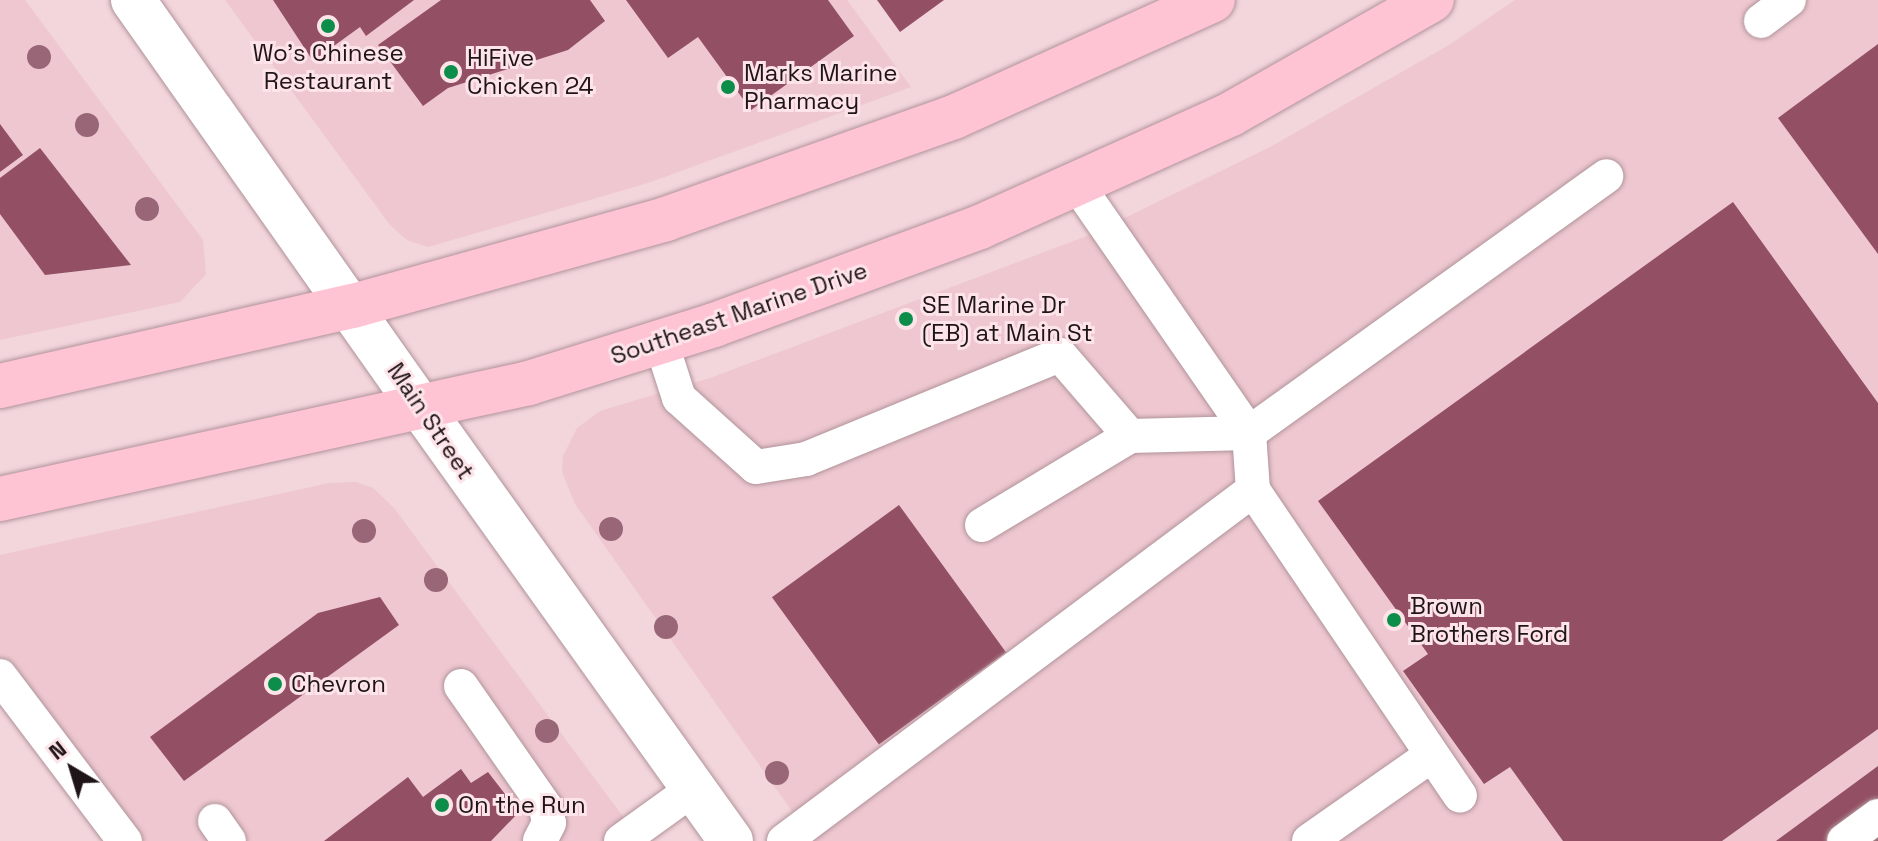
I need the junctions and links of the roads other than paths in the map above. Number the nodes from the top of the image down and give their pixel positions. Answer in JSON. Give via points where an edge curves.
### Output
{"nodes":[{"id":1,"x":133,"y":0,"type":"edge"},
{"id":2,"x":1213,"y":0,"type":"edge"},
{"id":3,"x":1432,"y":0,"type":"edge"},
{"id":4,"x":1789,"y":0,"type":"edge"},
{"id":5,"x":1761,"y":21,"type":"dead end"},
{"id":6,"x":1606,"y":176,"type":"dead end"},
{"id":7,"x":1076,"y":183,"type":"junction"},
{"id":8,"x":353,"y":306,"type":"junction"},
{"id":9,"x":661,"y":342,"type":"junction"},
{"id":10,"x":0,"y":386,"type":"edge"},
{"id":11,"x":419,"y":405,"type":"junction"},
{"id":12,"x":1249,"y":433,"type":"junction"},
{"id":13,"x":1130,"y":436,"type":"junction"},
{"id":14,"x":1253,"y":490,"type":"junction"},
{"id":15,"x":0,"y":499,"type":"edge"},
{"id":16,"x":982,"y":525,"type":"dead end"},
{"id":17,"x":0,"y":676,"type":"edge"},
{"id":18,"x":461,"y":686,"type":"dead end"},
{"id":19,"x":1429,"y":757,"type":"junction"},
{"id":20,"x":693,"y":789,"type":"junction"},
{"id":21,"x":1460,"y":796,"type":"dead end"},
{"id":22,"x":1878,"y":816,"type":"edge"},
{"id":23,"x":125,"y":841,"type":"edge"},
{"id":24,"x":540,"y":841,"type":"edge"},
{"id":25,"x":621,"y":841,"type":"edge"},
{"id":26,"x":731,"y":841,"type":"edge"},
{"id":27,"x":784,"y":841,"type":"edge"},
{"id":28,"x":1309,"y":841,"type":"edge"},
{"id":29,"x":1844,"y":841,"type":"edge"}],
"edges":[{"from":1,"to":8,"type":"street","name":"Main Street"},
{"from":2,"to":8,"type":"main road","via":[[1037,84],[940,122],[666,219]]},
{"from":3,"to":7,"type":"main road","name":"Southeast Marine Drive","via":[[1231,114]]},
{"from":4,"to":5,"type":"lane"},
{"from":6,"to":12,"type":"lane"},
{"from":7,"to":9,"type":"main road","name":"Southeast Marine Drive","via":[[980,227]]},
{"from":7,"to":12,"type":"lane"},
{"from":8,"to":10,"type":"main road"},
{"from":8,"to":11,"type":"street","name":"Main Street"},
{"from":9,"to":11,"type":"main road","name":"Southeast Marine Drive","via":[[529,383]]},
{"from":9,"to":13,"type":"lane","via":[[679,398],[756,467],[806,459],[1060,355]]},
{"from":11,"to":15,"type":"main road","name":"Southeast Marine Drive"},
{"from":11,"to":20,"type":"street","name":"Main Street"},
{"from":12,"to":13,"type":"lane"},
{"from":12,"to":14,"type":"lane"},
{"from":13,"to":16,"type":"lane"},
{"from":14,"to":19,"type":"lane"},
{"from":14,"to":27,"type":"lane"},
{"from":17,"to":23,"type":"lane"},
{"from":18,"to":24,"type":"lane","via":[[546,808],[549,823]]},
{"from":19,"to":21,"type":"lane"},
{"from":19,"to":28,"type":"lane"},
{"from":20,"to":25,"type":"lane"},
{"from":20,"to":26,"type":"street","name":"Main Street"},
{"from":22,"to":29,"type":"lane"}]}
